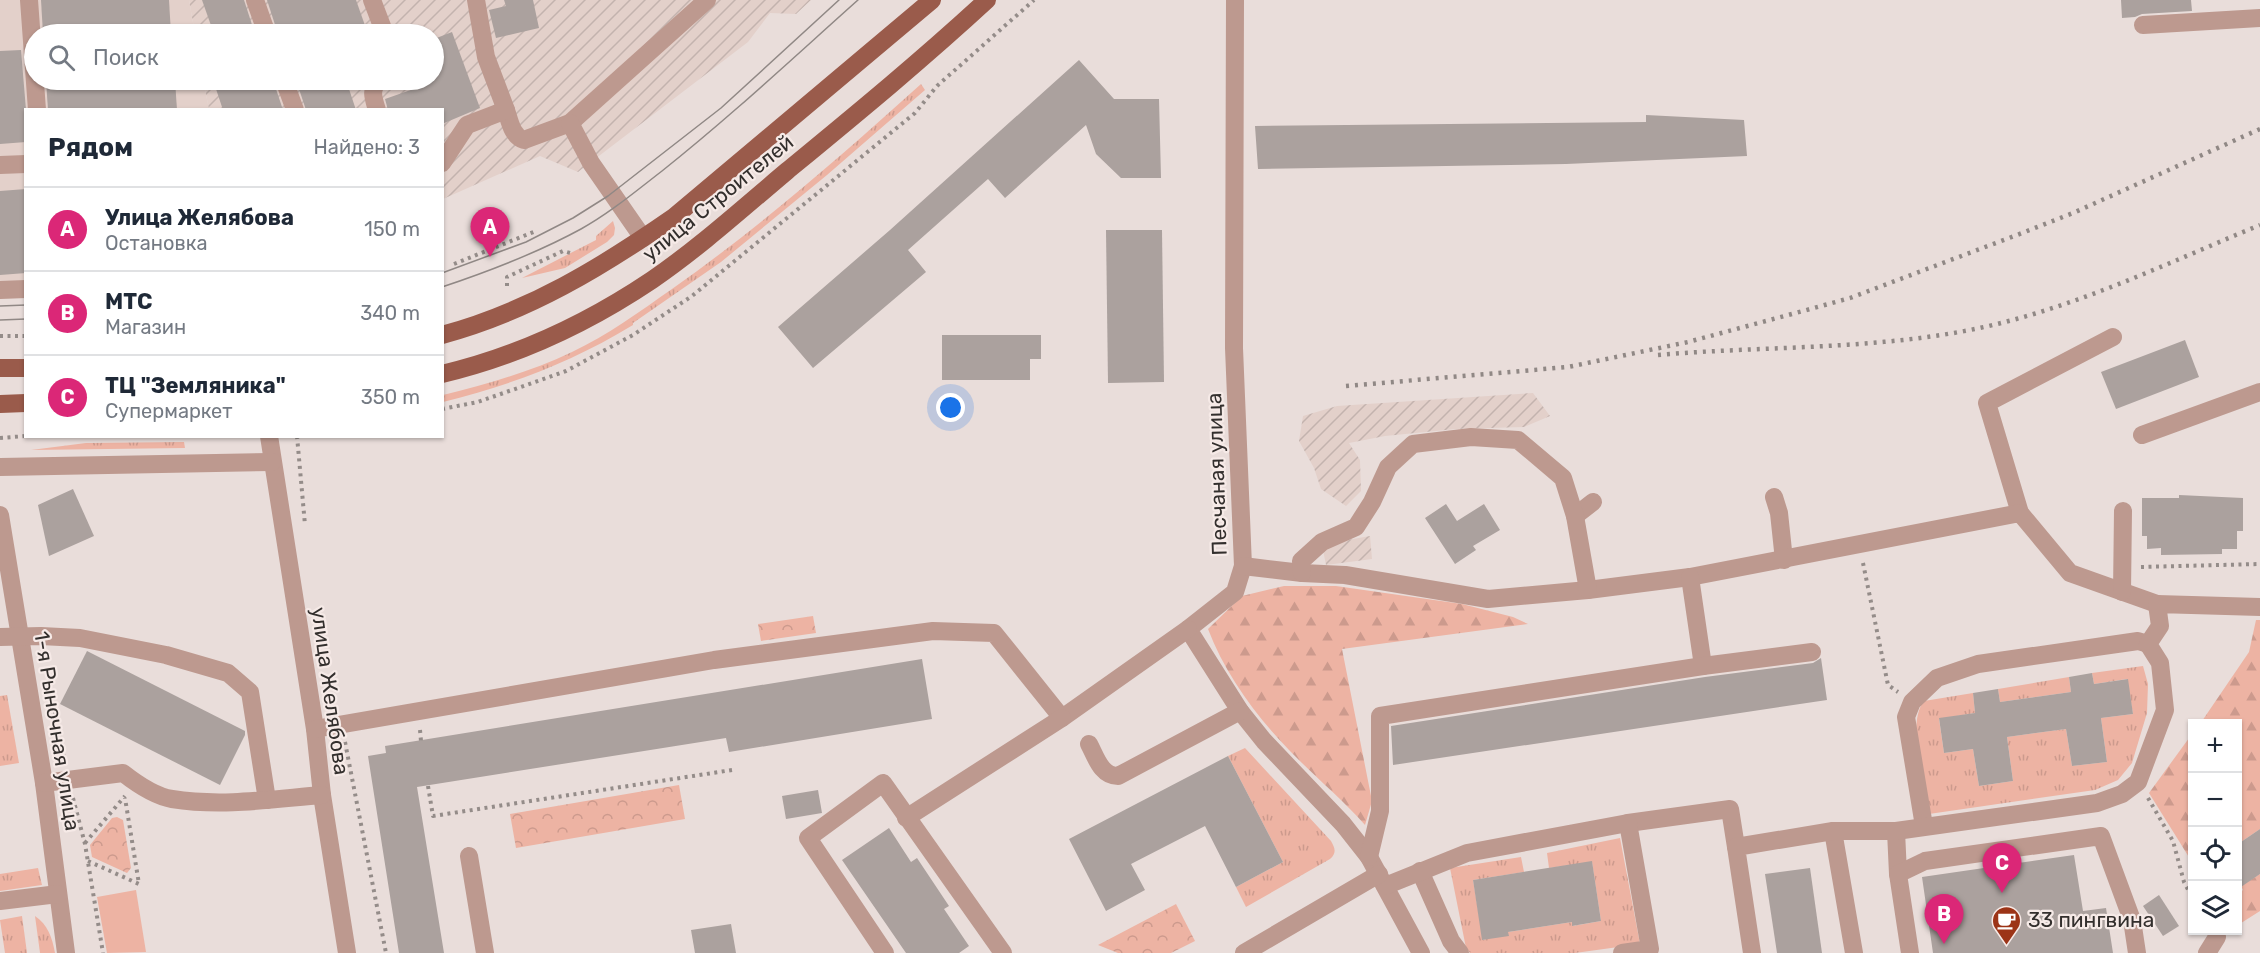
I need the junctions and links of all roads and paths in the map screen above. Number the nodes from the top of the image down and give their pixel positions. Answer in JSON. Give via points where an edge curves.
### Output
{"nodes":[{"id":1,"x":29,"y":0,"type":"edge"},
{"id":2,"x":255,"y":0,"type":"edge"},
{"id":3,"x":372,"y":0,"type":"edge"},
{"id":4,"x":476,"y":0,"type":"edge"},
{"id":5,"x":707,"y":0,"type":"edge"},
{"id":6,"x":932,"y":0,"type":"edge"},
{"id":7,"x":987,"y":0,"type":"edge"},
{"id":8,"x":1034,"y":0,"type":"edge"},
{"id":9,"x":1235,"y":0,"type":"edge"},
{"id":10,"x":2260,"y":18,"type":"edge"},
{"id":11,"x":31,"y":24,"type":"edge"},
{"id":12,"x":263,"y":24,"type":"edge"},
{"id":13,"x":381,"y":24,"type":"edge"},
{"id":14,"x":2143,"y":25,"type":"dead end"},
{"id":15,"x":36,"y":90,"type":"edge"},
{"id":16,"x":288,"y":90,"type":"edge"},
{"id":17,"x":372,"y":90,"type":"edge"},
{"id":18,"x":37,"y":108,"type":"edge"},
{"id":19,"x":294,"y":108,"type":"edge"},
{"id":20,"x":376,"y":108,"type":"edge"},
{"id":21,"x":506,"y":111,"type":"junction"},
{"id":22,"x":570,"y":123,"type":"junction"},
{"id":23,"x":444,"y":160,"type":"edge"},
{"id":24,"x":24,"y":164,"type":"edge"},
{"id":25,"x":0,"y":165,"type":"edge"},
{"id":26,"x":536,"y":231,"type":"dead end"},
{"id":27,"x":643,"y":238,"type":"junction"},
{"id":28,"x":574,"y":254,"type":"dead end"},
{"id":29,"x":454,"y":264,"type":"dead end"},
{"id":30,"x":507,"y":286,"type":"dead end"},
{"id":31,"x":24,"y":289,"type":"edge"},
{"id":32,"x":0,"y":290,"type":"edge"},
{"id":33,"x":444,"y":334,"type":"edge"},
{"id":34,"x":0,"y":336,"type":"edge"},
{"id":35,"x":24,"y":336,"type":"edge"},
{"id":36,"x":2113,"y":337,"type":"dead end"},
{"id":37,"x":0,"y":368,"type":"edge"},
{"id":38,"x":24,"y":368,"type":"edge"},
{"id":39,"x":444,"y":374,"type":"edge"},
{"id":40,"x":2260,"y":392,"type":"edge"},
{"id":41,"x":24,"y":403,"type":"edge"},
{"id":42,"x":0,"y":404,"type":"edge"},
{"id":43,"x":444,"y":409,"type":"edge"},
{"id":44,"x":2142,"y":435,"type":"dead end"},
{"id":45,"x":24,"y":436,"type":"edge"},
{"id":46,"x":0,"y":438,"type":"edge"},
{"id":47,"x":268,"y":438,"type":"edge"},
{"id":48,"x":272,"y":462,"type":"junction"},
{"id":49,"x":0,"y":467,"type":"edge"},
{"id":50,"x":1774,"y":497,"type":"dead end"},
{"id":51,"x":1593,"y":502,"type":"dead end"},
{"id":52,"x":2123,"y":511,"type":"dead end"},
{"id":53,"x":2020,"y":513,"type":"junction"},
{"id":54,"x":0,"y":516,"type":"edge"},
{"id":55,"x":1575,"y":516,"type":"junction"},
{"id":56,"x":1859,"y":545,"type":"junction"},
{"id":57,"x":1784,"y":560,"type":"junction"},
{"id":58,"x":2260,"y":564,"type":"edge"},
{"id":59,"x":1243,"y":566,"type":"junction"},
{"id":60,"x":2122,"y":567,"type":"junction"},
{"id":61,"x":1302,"y":573,"type":"junction"},
{"id":62,"x":1690,"y":578,"type":"junction"},
{"id":63,"x":1588,"y":590,"type":"junction"},
{"id":64,"x":2122,"y":591,"type":"junction"},
{"id":65,"x":2157,"y":604,"type":"junction"},
{"id":66,"x":2260,"y":607,"type":"edge"},
{"id":67,"x":1188,"y":629,"type":"junction"},
{"id":68,"x":20,"y":636,"type":"junction"},
{"id":69,"x":0,"y":637,"type":"edge"},
{"id":70,"x":2148,"y":644,"type":"junction"},
{"id":71,"x":1812,"y":652,"type":"dead end"},
{"id":72,"x":1703,"y":666,"type":"junction"},
{"id":73,"x":1912,"y":702,"type":"junction"},
{"id":74,"x":1240,"y":711,"type":"junction"},
{"id":75,"x":1062,"y":718,"type":"junction"},
{"id":76,"x":342,"y":724,"type":"junction"},
{"id":77,"x":315,"y":729,"type":"junction"},
{"id":78,"x":1089,"y":744,"type":"dead end"},
{"id":79,"x":732,"y":770,"type":"dead end"},
{"id":80,"x":2138,"y":782,"type":"junction"},
{"id":81,"x":44,"y":783,"type":"junction"},
{"id":82,"x":428,"y":786,"type":"dead end"},
{"id":83,"x":130,"y":790,"type":"junction"},
{"id":84,"x":322,"y":795,"type":"junction"},
{"id":85,"x":267,"y":800,"type":"junction"},
{"id":86,"x":2097,"y":803,"type":"junction"},
{"id":87,"x":906,"y":818,"type":"junction"},
{"id":88,"x":1628,"y":823,"type":"junction"},
{"id":89,"x":1924,"y":826,"type":"junction"},
{"id":90,"x":1833,"y":831,"type":"junction"},
{"id":91,"x":1896,"y":831,"type":"junction"},
{"id":92,"x":2101,"y":836,"type":"junction"},
{"id":93,"x":84,"y":844,"type":"dead end"},
{"id":94,"x":1736,"y":847,"type":"junction"},
{"id":95,"x":470,"y":856,"type":"dead end"},
{"id":96,"x":1370,"y":857,"type":"junction"},
{"id":97,"x":87,"y":861,"type":"dead end"},
{"id":98,"x":1420,"y":871,"type":"junction"},
{"id":99,"x":1898,"y":874,"type":"junction"},
{"id":100,"x":1382,"y":880,"type":"junction"},
{"id":101,"x":2188,"y":889,"type":"edge"},
{"id":102,"x":58,"y":894,"type":"junction"},
{"id":103,"x":0,"y":901,"type":"edge"},
{"id":104,"x":66,"y":953,"type":"edge"},
{"id":105,"x":347,"y":953,"type":"edge"},
{"id":106,"x":386,"y":953,"type":"edge"},
{"id":107,"x":485,"y":953,"type":"edge"},
{"id":108,"x":885,"y":953,"type":"edge"},
{"id":109,"x":1003,"y":953,"type":"edge"},
{"id":110,"x":1244,"y":953,"type":"edge"},
{"id":111,"x":1422,"y":953,"type":"edge"},
{"id":112,"x":1460,"y":953,"type":"edge"},
{"id":113,"x":1622,"y":953,"type":"edge"},
{"id":114,"x":1752,"y":953,"type":"edge"},
{"id":115,"x":1854,"y":953,"type":"edge"},
{"id":116,"x":1910,"y":953,"type":"edge"},
{"id":117,"x":2138,"y":953,"type":"edge"}],
"edges":[{"from":1,"to":11,"type":"street"},
{"from":2,"to":12,"type":"street"},
{"from":3,"to":13,"type":"street"},
{"from":4,"to":21,"type":"street","via":[[486,57]]},
{"from":5,"to":22,"type":"street"},
{"from":6,"to":27,"type":"main road","name":"улица Строителей","via":[[674,217]]},
{"from":7,"to":39,"type":"main road","name":"улица Строителей","via":[[919,63],[653,279],[544,342]]},
{"from":8,"to":43,"type":"path","via":[[937,86],[915,113],[692,296],[633,335],[566,371],[478,402]]},
{"from":9,"to":59,"type":"street","name":"Песчаная улица","via":[[1234,348]]},
{"from":10,"to":14,"type":"street"},
{"from":15,"to":18,"type":"street"},
{"from":16,"to":19,"type":"street"},
{"from":17,"to":20,"type":"street"},
{"from":21,"to":22,"type":"street","via":[[514,133],[524,140]]},
{"from":21,"to":23,"type":"street","via":[[467,124]]},
{"from":22,"to":27,"type":"street","via":[[591,163]]},
{"from":24,"to":25,"type":"street"},
{"from":26,"to":29,"type":"path"},
{"from":27,"to":33,"type":"main road","name":"улица Строителей","via":[[529,305]]},
{"from":28,"to":30,"type":"path","via":[[563,251],[507,277]]},
{"from":31,"to":32,"type":"street"},
{"from":34,"to":35,"type":"path"},
{"from":36,"to":53,"type":"street","via":[[1987,403]]},
{"from":37,"to":38,"type":"main road"},
{"from":40,"to":44,"type":"street"},
{"from":41,"to":42,"type":"main road"},
{"from":45,"to":46,"type":"path"},
{"from":47,"to":48,"type":"street","name":"улица Желябова"},
{"from":48,"to":49,"type":"street"},
{"from":48,"to":77,"type":"street","name":"улица Желябова"},
{"from":50,"to":57,"type":"street"},
{"from":51,"to":55,"type":"street"},
{"from":52,"to":60,"type":"street"},
{"from":53,"to":56,"type":"street"},
{"from":53,"to":64,"type":"street","via":[[2070,573]]},
{"from":54,"to":68,"type":"street","name":"1-я Рыночная улица"},
{"from":55,"to":61,"type":"street","via":[[1563,478],[1518,440],[1471,437],[1413,444],[1388,467],[1356,527],[1322,542],[1301,561]]},
{"from":55,"to":63,"type":"street"},
{"from":56,"to":57,"type":"street"},
{"from":56,"to":73,"type":"path","via":[[1888,685]]},
{"from":57,"to":62,"type":"street"},
{"from":58,"to":60,"type":"path"},
{"from":59,"to":61,"type":"street"},
{"from":59,"to":67,"type":"street","name":"Песчаная улица","via":[[1235,591]]},
{"from":60,"to":64,"type":"street"},
{"from":61,"to":63,"type":"street","via":[[1345,575],[1488,599]]},
{"from":62,"to":63,"type":"street"},
{"from":62,"to":72,"type":"street"},
{"from":64,"to":65,"type":"street"},
{"from":65,"to":66,"type":"street"},
{"from":65,"to":70,"type":"street","via":[[2160,626]]},
{"from":67,"to":74,"type":"street"},
{"from":67,"to":75,"type":"street","name":"Песчаная улица"},
{"from":68,"to":69,"type":"street"},
{"from":68,"to":81,"type":"street","name":"1-я Рыночная улица"},
{"from":68,"to":85,"type":"street","via":[[80,638],[166,655],[228,673],[250,692]]},
{"from":70,"to":73,"type":"street","via":[[2138,641],[1978,664],[1936,678]]},
{"from":70,"to":80,"type":"street","via":[[2160,663],[2165,710]]},
{"from":71,"to":72,"type":"street"},
{"from":72,"to":96,"type":"street","via":[[1380,716],[1380,812]]},
{"from":73,"to":89,"type":"street","via":[[1906,717]]},
{"from":74,"to":78,"type":"street","via":[[1118,776],[1104,772]]},
{"from":74,"to":96,"type":"street"},
{"from":75,"to":76,"type":"street","via":[[994,633],[933,631],[714,660]]},
{"from":75,"to":87,"type":"street","name":"Песчаная улица"},
{"from":76,"to":77,"type":"street"},
{"from":76,"to":106,"type":"path"},
{"from":77,"to":84,"type":"street","name":"улица Желябова"},
{"from":79,"to":82,"type":"path","via":[[433,816]]},
{"from":80,"to":86,"type":"street","via":[[2122,795]]},
{"from":80,"to":101,"type":"path","via":[[2173,841]]},
{"from":81,"to":83,"type":"street","via":[[123,773]]},
{"from":81,"to":102,"type":"street","name":"1-я Рыночная улица"},
{"from":83,"to":85,"type":"street","via":[[171,799]]},
{"from":83,"to":93,"type":"path"},
{"from":83,"to":97,"type":"path","via":[[139,884]]},
{"from":84,"to":85,"type":"street"},
{"from":84,"to":105,"type":"street","name":"улица Желябова"},
{"from":86,"to":89,"type":"street"},
{"from":86,"to":92,"type":"street"},
{"from":87,"to":108,"type":"street","via":[[883,783],[808,838]]},
{"from":87,"to":109,"type":"street"},
{"from":88,"to":94,"type":"street","via":[[1730,808]]},
{"from":88,"to":98,"type":"street","via":[[1467,853]]},
{"from":88,"to":113,"type":"street","via":[[1650,949]]},
{"from":89,"to":91,"type":"street"},
{"from":90,"to":91,"type":"street"},
{"from":90,"to":94,"type":"street"},
{"from":90,"to":115,"type":"street"},
{"from":91,"to":99,"type":"street"},
{"from":92,"to":99,"type":"street","via":[[1925,861]]},
{"from":92,"to":117,"type":"street","via":[[2132,920]]},
{"from":94,"to":114,"type":"street"},
{"from":95,"to":107,"type":"street"},
{"from":96,"to":100,"type":"street"},
{"from":98,"to":100,"type":"street"},
{"from":98,"to":112,"type":"street"},
{"from":99,"to":116,"type":"street"},
{"from":100,"to":110,"type":"street"},
{"from":100,"to":111,"type":"street"},
{"from":102,"to":103,"type":"street"},
{"from":102,"to":104,"type":"street","name":"1-я Рыночная улица"}]}
